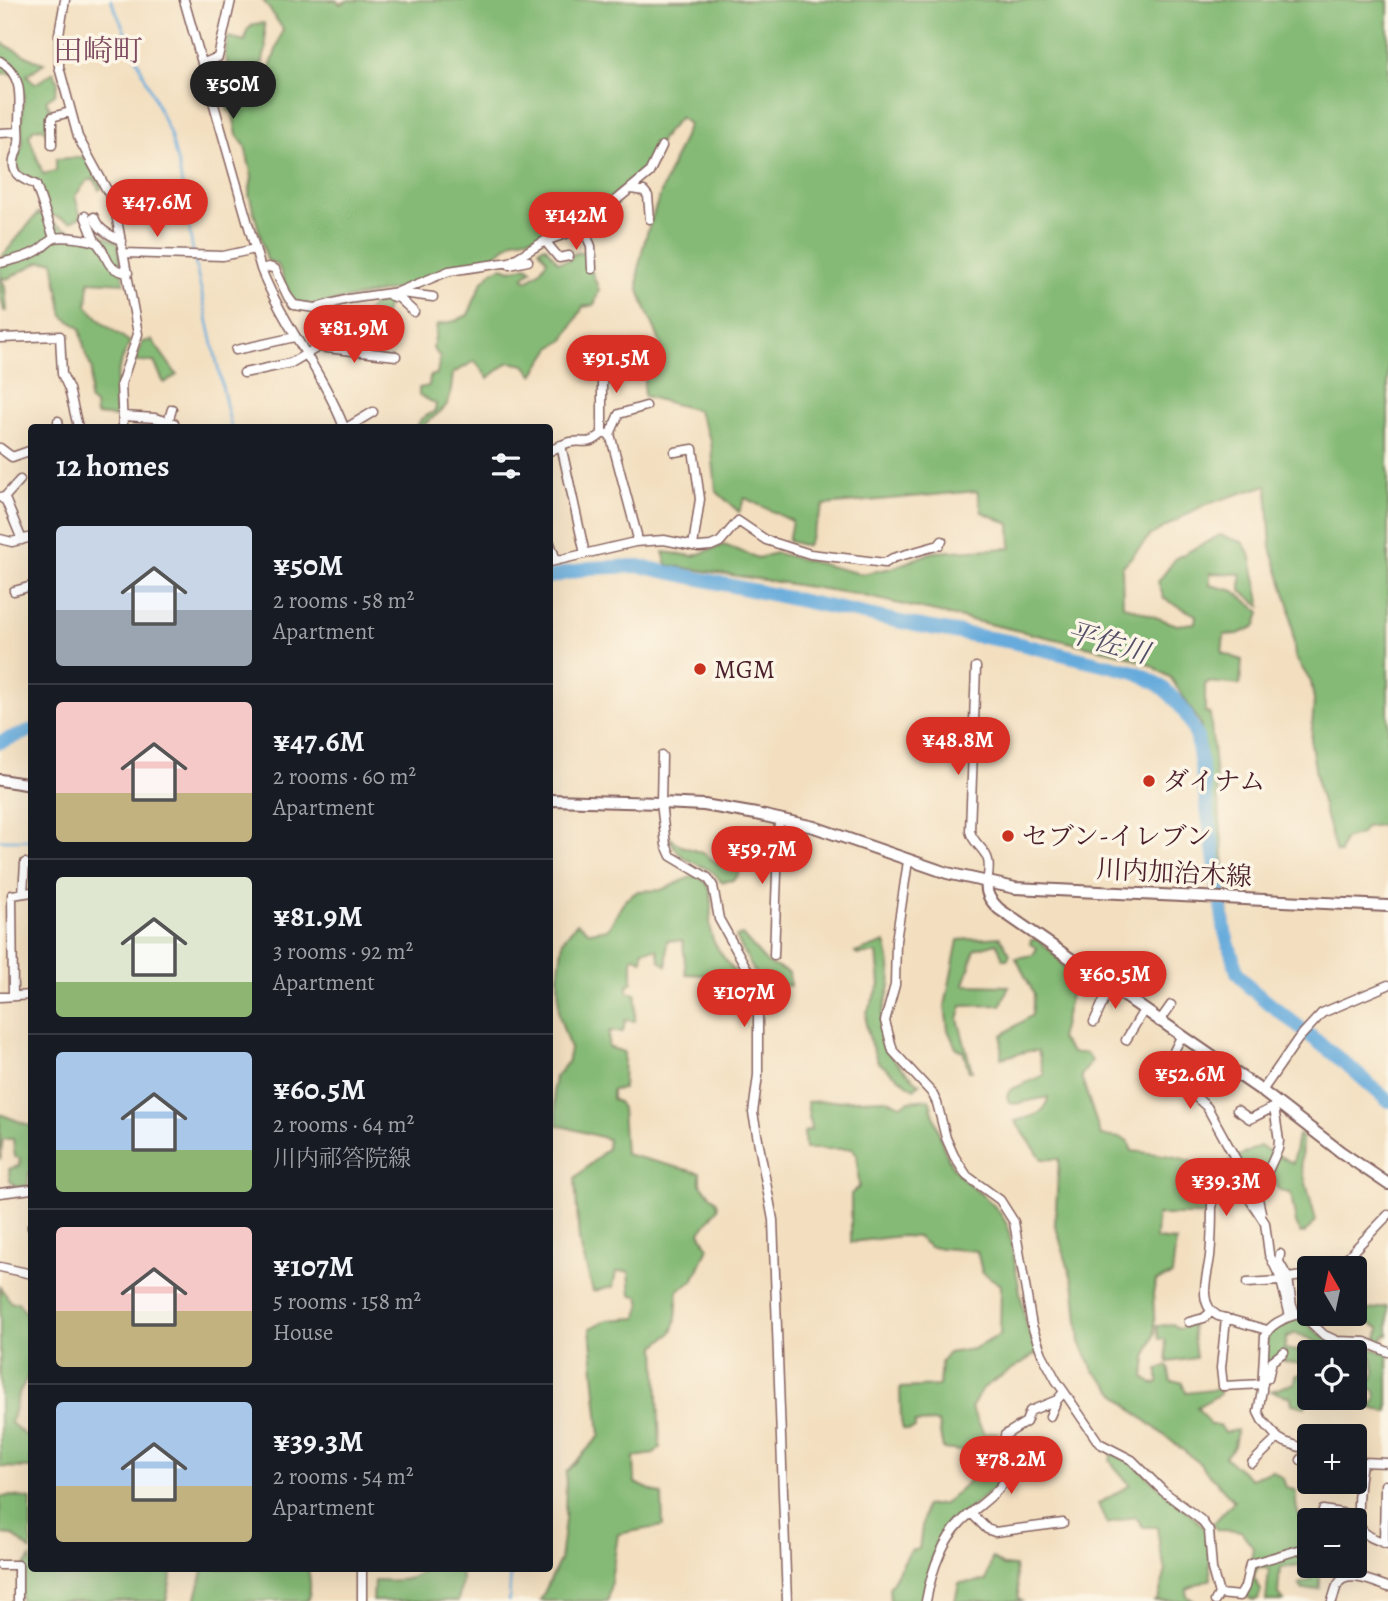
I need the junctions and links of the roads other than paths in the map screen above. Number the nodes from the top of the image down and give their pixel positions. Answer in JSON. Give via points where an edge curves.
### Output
{"nodes":[{"id":1,"x":65,"y":0,"type":"edge"},
{"id":2,"x":184,"y":0,"type":"edge"},
{"id":3,"x":231,"y":0,"type":"edge"},
{"id":4,"x":0,"y":61,"type":"edge"},
{"id":5,"x":202,"y":64,"type":"junction"},
{"id":6,"x":70,"y":112,"type":"junction"},
{"id":7,"x":19,"y":130,"type":"junction"},
{"id":8,"x":0,"y":131,"type":"edge"},
{"id":9,"x":52,"y":145,"type":"dead end"},
{"id":10,"x":662,"y":146,"type":"dead end"},
{"id":11,"x":631,"y":189,"type":"junction"},
{"id":12,"x":650,"y":219,"type":"dead end"},
{"id":13,"x":609,"y":222,"type":"dead end"},
{"id":14,"x":585,"y":227,"type":"junction"},
{"id":15,"x":54,"y":238,"type":"junction"},
{"id":16,"x":95,"y":241,"type":"junction"},
{"id":17,"x":122,"y":241,"type":"junction"},
{"id":18,"x":545,"y":241,"type":"junction"},
{"id":19,"x":255,"y":248,"type":"junction"},
{"id":20,"x":124,"y":253,"type":"junction"},
{"id":21,"x":569,"y":256,"type":"dead end"},
{"id":22,"x":528,"y":261,"type":"dead end"},
{"id":23,"x":0,"y":263,"type":"edge"},
{"id":24,"x":504,"y":264,"type":"junction"},
{"id":25,"x":261,"y":269,"type":"junction"},
{"id":26,"x":592,"y":269,"type":"dead end"},
{"id":27,"x":128,"y":273,"type":"junction"},
{"id":28,"x":398,"y":292,"type":"junction"},
{"id":29,"x":381,"y":294,"type":"junction"},
{"id":30,"x":433,"y":297,"type":"dead end"},
{"id":31,"x":414,"y":312,"type":"dead end"},
{"id":32,"x":295,"y":337,"type":"junction"},
{"id":33,"x":0,"y":338,"type":"edge"},
{"id":34,"x":236,"y":350,"type":"dead end"},
{"id":35,"x":307,"y":355,"type":"junction"},
{"id":36,"x":396,"y":356,"type":"dead end"},
{"id":37,"x":602,"y":368,"type":"dead end"},
{"id":38,"x":244,"y":373,"type":"dead end"},
{"id":39,"x":646,"y":406,"type":"dead end"},
{"id":40,"x":172,"y":409,"type":"dead end"},
{"id":41,"x":373,"y":412,"type":"dead end"},
{"id":42,"x":123,"y":415,"type":"junction"},
{"id":43,"x":77,"y":424,"type":"edge"},
{"id":44,"x":123,"y":424,"type":"edge"},
{"id":45,"x":344,"y":424,"type":"edge"},
{"id":46,"x":351,"y":424,"type":"edge"},
{"id":47,"x":606,"y":434,"type":"junction"},
{"id":48,"x":561,"y":445,"type":"junction"},
{"id":49,"x":0,"y":448,"type":"edge"},
{"id":50,"x":553,"y":449,"type":"edge"},
{"id":51,"x":28,"y":451,"type":"edge"},
{"id":52,"x":675,"y":452,"type":"dead end"},
{"id":53,"x":20,"y":480,"type":"dead end"},
{"id":54,"x":2,"y":498,"type":"edge"},
{"id":55,"x":28,"y":538,"type":"edge"},
{"id":56,"x":0,"y":539,"type":"edge"},
{"id":57,"x":22,"y":540,"type":"junction"},
{"id":58,"x":942,"y":541,"type":"dead end"},
{"id":59,"x":635,"y":542,"type":"junction"},
{"id":60,"x":693,"y":546,"type":"junction"},
{"id":61,"x":585,"y":554,"type":"junction"},
{"id":62,"x":553,"y":561,"type":"edge"},
{"id":63,"x":28,"y":587,"type":"edge"},
{"id":64,"x":14,"y":591,"type":"dead end"},
{"id":65,"x":976,"y":667,"type":"dead end"},
{"id":66,"x":662,"y":756,"type":"dead end"},
{"id":67,"x":0,"y":780,"type":"edge"},
{"id":68,"x":28,"y":784,"type":"edge"},
{"id":69,"x":553,"y":800,"type":"edge"},
{"id":70,"x":661,"y":803,"type":"junction"},
{"id":71,"x":779,"y":819,"type":"junction"},
{"id":72,"x":908,"y":861,"type":"junction"},
{"id":73,"x":25,"y":863,"type":"dead end"},
{"id":74,"x":987,"y":883,"type":"junction"},
{"id":75,"x":27,"y":892,"type":"edge"},
{"id":76,"x":1388,"y":906,"type":"edge"},
{"id":77,"x":775,"y":955,"type":"dead end"},
{"id":78,"x":1388,"y":985,"type":"edge"},
{"id":79,"x":1110,"y":987,"type":"junction"},
{"id":80,"x":28,"y":995,"type":"edge"},
{"id":81,"x":13,"y":996,"type":"junction"},
{"id":82,"x":0,"y":997,"type":"edge"},
{"id":83,"x":1171,"y":1005,"type":"dead end"},
{"id":84,"x":1144,"y":1010,"type":"junction"},
{"id":85,"x":1094,"y":1022,"type":"dead end"},
{"id":86,"x":1160,"y":1022,"type":"junction"},
{"id":87,"x":1181,"y":1037,"type":"junction"},
{"id":88,"x":1126,"y":1040,"type":"dead end"},
{"id":89,"x":1262,"y":1091,"type":"junction"},
{"id":90,"x":1275,"y":1105,"type":"junction"},
{"id":91,"x":1237,"y":1110,"type":"dead end"},
{"id":92,"x":1388,"y":1184,"type":"edge"},
{"id":93,"x":28,"y":1190,"type":"edge"},
{"id":94,"x":0,"y":1193,"type":"edge"},
{"id":95,"x":1247,"y":1195,"type":"junction"},
{"id":96,"x":1388,"y":1215,"type":"edge"},
{"id":97,"x":1265,"y":1223,"type":"junction"},
{"id":98,"x":1280,"y":1254,"type":"dead end"},
{"id":99,"x":1349,"y":1256,"type":"edge"},
{"id":100,"x":0,"y":1267,"type":"edge"},
{"id":101,"x":28,"y":1273,"type":"edge"},
{"id":102,"x":1297,"y":1278,"type":"edge"},
{"id":103,"x":1285,"y":1280,"type":"junction"},
{"id":104,"x":1247,"y":1283,"type":"dead end"},
{"id":105,"x":1211,"y":1312,"type":"junction"},
{"id":106,"x":1293,"y":1315,"type":"junction"},
{"id":107,"x":1226,"y":1318,"type":"junction"},
{"id":108,"x":1189,"y":1322,"type":"dead end"},
{"id":109,"x":1267,"y":1330,"type":"junction"},
{"id":110,"x":1259,"y":1343,"type":"dead end"},
{"id":111,"x":1284,"y":1352,"type":"dead end"},
{"id":112,"x":1388,"y":1352,"type":"edge"},
{"id":113,"x":1264,"y":1364,"type":"junction"},
{"id":114,"x":1263,"y":1382,"type":"junction"},
{"id":115,"x":1063,"y":1392,"type":"junction"},
{"id":116,"x":1057,"y":1400,"type":"junction"},
{"id":117,"x":1050,"y":1416,"type":"dead end"},
{"id":118,"x":1278,"y":1437,"type":"junction"},
{"id":119,"x":1297,"y":1445,"type":"edge"},
{"id":120,"x":1367,"y":1462,"type":"edge"},
{"id":121,"x":1252,"y":1463,"type":"dead end"},
{"id":122,"x":1388,"y":1463,"type":"edge"},
{"id":123,"x":1385,"y":1485,"type":"dead end"},
{"id":124,"x":971,"y":1513,"type":"junction"},
{"id":125,"x":1063,"y":1523,"type":"dead end"},
{"id":126,"x":1367,"y":1535,"type":"edge"},
{"id":127,"x":1386,"y":1543,"type":"edge"},
{"id":128,"x":1297,"y":1550,"type":"edge"},
{"id":129,"x":0,"y":1565,"type":"edge"},
{"id":130,"x":362,"y":1572,"type":"edge"},
{"id":131,"x":1388,"y":1587,"type":"edge"},
{"id":132,"x":1217,"y":1597,"type":"edge"},
{"id":133,"x":1242,"y":1598,"type":"edge"},
{"id":134,"x":18,"y":1601,"type":"edge"},
{"id":135,"x":362,"y":1601,"type":"edge"},
{"id":136,"x":787,"y":1601,"type":"edge"},
{"id":137,"x":926,"y":1601,"type":"edge"},
{"id":138,"x":1332,"y":1601,"type":"edge"}],
"edges":[{"from":1,"to":6,"type":"street","via":[[58,58]]},
{"from":2,"to":5,"type":"street"},
{"from":3,"to":5,"type":"street","via":[[218,57]]},
{"from":4,"to":7,"type":"street","via":[[10,67],[21,100]]},
{"from":5,"to":19,"type":"street"},
{"from":6,"to":9,"type":"street","via":[[52,117]]},
{"from":6,"to":17,"type":"street","via":[[82,145],[110,194]]},
{"from":7,"to":8,"type":"street"},
{"from":7,"to":15,"type":"street","via":[[14,167],[23,179],[36,185]]},
{"from":10,"to":11,"type":"street","via":[[649,173]]},
{"from":11,"to":12,"type":"street","via":[[648,196]]},
{"from":11,"to":14,"type":"street"},
{"from":13,"to":14,"type":"street"},
{"from":14,"to":18,"type":"street"},
{"from":14,"to":26,"type":"street"},
{"from":15,"to":16,"type":"street"},
{"from":15,"to":23,"type":"street","via":[[25,257]]},
{"from":16,"to":17,"type":"street","via":[[89,217]]},
{"from":16,"to":27,"type":"street","via":[[109,266]]},
{"from":17,"to":20,"type":"street"},
{"from":18,"to":21,"type":"street","via":[[559,258]]},
{"from":18,"to":24,"type":"street"},
{"from":19,"to":20,"type":"street","via":[[223,256]]},
{"from":19,"to":25,"type":"street"},
{"from":20,"to":27,"type":"street"},
{"from":22,"to":24,"type":"street"},
{"from":24,"to":28,"type":"street","via":[[449,271]]},
{"from":25,"to":29,"type":"street","via":[[275,269],[288,297],[304,308]]},
{"from":25,"to":32,"type":"street"},
{"from":27,"to":42,"type":"street","via":[[138,334],[121,384]]},
{"from":28,"to":29,"type":"street"},
{"from":28,"to":30,"type":"street"},
{"from":29,"to":31,"type":"street","via":[[399,298]]},
{"from":32,"to":34,"type":"street"},
{"from":32,"to":35,"type":"street"},
{"from":33,"to":43,"type":"street","via":[[60,336],[62,373]]},
{"from":35,"to":36,"type":"street","via":[[326,346]]},
{"from":35,"to":38,"type":"street"},
{"from":35,"to":45,"type":"street"},
{"from":37,"to":47,"type":"street"},
{"from":39,"to":47,"type":"street","via":[[619,414]]},
{"from":40,"to":42,"type":"street","via":[[171,423]]},
{"from":41,"to":46,"type":"street"},
{"from":42,"to":44,"type":"street"},
{"from":47,"to":48,"type":"street","via":[[585,444]]},
{"from":47,"to":59,"type":"street"},
{"from":48,"to":50,"type":"street"},
{"from":48,"to":61,"type":"street"},
{"from":49,"to":51,"type":"street","via":[[12,457]]},
{"from":52,"to":60,"type":"street","via":[[693,449],[700,499]]},
{"from":53,"to":54,"type":"street"},
{"from":54,"to":57,"type":"street"},
{"from":55,"to":57,"type":"street"},
{"from":56,"to":57,"type":"street"},
{"from":58,"to":60,"type":"street","via":[[886,563],[831,558],[766,540],[738,521],[720,542]]},
{"from":59,"to":60,"type":"street","via":[[664,540]]},
{"from":59,"to":61,"type":"street"},
{"from":61,"to":62,"type":"street"},
{"from":63,"to":64,"type":"street"},
{"from":65,"to":74,"type":"street","via":[[970,831],[989,862]]},
{"from":66,"to":70,"type":"street"},
{"from":67,"to":68,"type":"main road"},
{"from":69,"to":70,"type":"main road","name":"川内加治木線"},
{"from":70,"to":71,"type":"main road","name":"川内加治木線"},
{"from":70,"to":136,"type":"street","via":[[671,856],[708,878],[713,886],[719,919],[758,996],[753,1113],[773,1220]]},
{"from":71,"to":72,"type":"main road","name":"川内加治木線"},
{"from":71,"to":77,"type":"street"},
{"from":72,"to":74,"type":"main road","name":"川内加治木線"},
{"from":72,"to":115,"type":"street","via":[[896,941],[895,985],[885,1028],[893,1051],[932,1093],[946,1138],[967,1176],[1000,1200],[1014,1223],[1032,1326]]},
{"from":73,"to":75,"type":"street"},
{"from":74,"to":76,"type":"main road","name":"川内加治木線","via":[[1053,891]]},
{"from":74,"to":79,"type":"main road","via":[[991,901],[999,909]]},
{"from":75,"to":81,"type":"street","via":[[12,895]]},
{"from":78,"to":89,"type":"street","via":[[1322,1013]]},
{"from":79,"to":84,"type":"main road"},
{"from":79,"to":85,"type":"street"},
{"from":80,"to":81,"type":"street"},
{"from":81,"to":82,"type":"street"},
{"from":83,"to":86,"type":"street"},
{"from":84,"to":86,"type":"main road"},
{"from":84,"to":88,"type":"street"},
{"from":86,"to":87,"type":"main road"},
{"from":87,"to":89,"type":"main road"},
{"from":87,"to":95,"type":"street","via":[[1168,1072],[1207,1107],[1239,1165]]},
{"from":89,"to":90,"type":"main road"},
{"from":90,"to":91,"type":"street","via":[[1250,1119]]},
{"from":90,"to":92,"type":"main road"},
{"from":90,"to":97,"type":"street","via":[[1278,1149],[1257,1195]]},
{"from":93,"to":94,"type":"street"},
{"from":95,"to":97,"type":"street"},
{"from":95,"to":105,"type":"street","via":[[1212,1200],[1205,1293]]},
{"from":96,"to":99,"type":"street"},
{"from":97,"to":103,"type":"street","via":[[1269,1254]]},
{"from":98,"to":103,"type":"street"},
{"from":100,"to":101,"type":"street"},
{"from":102,"to":103,"type":"street"},
{"from":103,"to":104,"type":"street"},
{"from":103,"to":106,"type":"street"},
{"from":105,"to":107,"type":"street"},
{"from":105,"to":108,"type":"street"},
{"from":106,"to":109,"type":"street"},
{"from":106,"to":112,"type":"street","via":[[1337,1341],[1365,1342]]},
{"from":107,"to":109,"type":"street"},
{"from":107,"to":114,"type":"street","via":[[1223,1386]]},
{"from":109,"to":113,"type":"street"},
{"from":110,"to":113,"type":"street","via":[[1259,1361]]},
{"from":111,"to":114,"type":"street","via":[[1272,1360]]},
{"from":113,"to":114,"type":"street"},
{"from":114,"to":118,"type":"street","via":[[1258,1412]]},
{"from":115,"to":116,"type":"street"},
{"from":115,"to":132,"type":"street","via":[[1099,1443],[1132,1460],[1201,1520],[1209,1531]]},
{"from":116,"to":117,"type":"street"},
{"from":116,"to":124,"type":"street","via":[[1030,1411],[1026,1422],[1005,1435],[1009,1471],[1003,1484]]},
{"from":118,"to":119,"type":"street"},
{"from":118,"to":121,"type":"street"},
{"from":120,"to":122,"type":"street"},
{"from":123,"to":127,"type":"street"},
{"from":124,"to":125,"type":"street","via":[[995,1532]]},
{"from":124,"to":137,"type":"street","via":[[950,1533]]},
{"from":126,"to":127,"type":"street"},
{"from":128,"to":133,"type":"street","via":[[1250,1564]]},
{"from":129,"to":134,"type":"street","via":[[18,1565]]},
{"from":130,"to":135,"type":"street"},
{"from":131,"to":138,"type":"street","via":[[1343,1578]]},
{"from":132,"to":133,"type":"street"}]}
